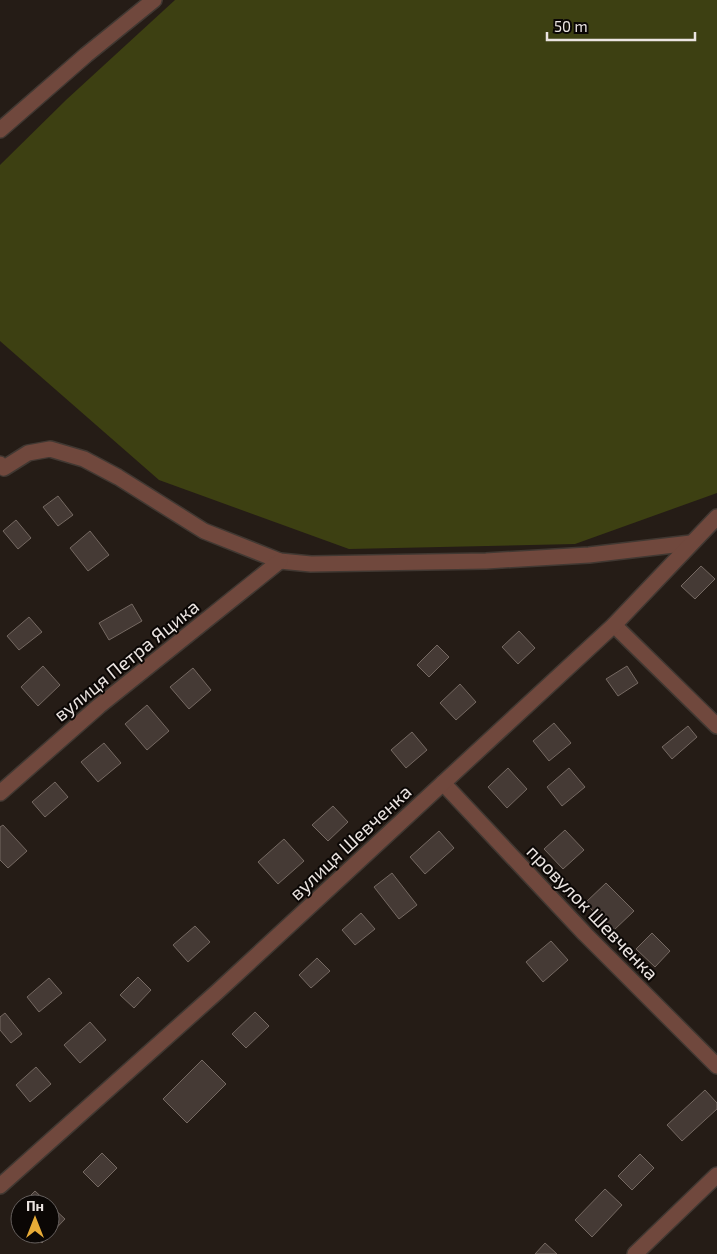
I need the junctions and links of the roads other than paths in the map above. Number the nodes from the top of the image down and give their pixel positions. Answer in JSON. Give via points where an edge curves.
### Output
{"nodes":[{"id":1,"x":154,"y":0,"type":"edge"},
{"id":2,"x":0,"y":130,"type":"edge"},
{"id":3,"x":1,"y":468,"type":"edge"},
{"id":4,"x":717,"y":516,"type":"edge"},
{"id":5,"x":692,"y":543,"type":"junction"},
{"id":6,"x":280,"y":561,"type":"junction"},
{"id":7,"x":614,"y":625,"type":"junction"},
{"id":8,"x":717,"y":726,"type":"edge"},
{"id":9,"x":443,"y":783,"type":"junction"},
{"id":10,"x":0,"y":793,"type":"edge"},
{"id":11,"x":717,"y":1066,"type":"edge"},
{"id":12,"x":717,"y":1175,"type":"edge"},
{"id":13,"x":0,"y":1186,"type":"edge"},
{"id":14,"x":635,"y":1254,"type":"edge"}],
"edges":[{"from":1,"to":2,"type":"street"},
{"from":3,"to":6,"type":"street","via":[[28,453],[50,450],[84,459],[204,531]]},
{"from":4,"to":5,"type":"street","name":"вулиця Шевченка"},
{"from":5,"to":6,"type":"street","via":[[589,555],[486,561],[311,564]]},
{"from":5,"to":7,"type":"street","name":"вулиця Шевченка"},
{"from":6,"to":10,"type":"street","name":"вулиця Петра Яцика","via":[[99,706]]},
{"from":7,"to":8,"type":"street"},
{"from":7,"to":9,"type":"street","name":"вулиця Шевченка"},
{"from":9,"to":11,"type":"street","name":"провулок Шевченка","via":[[585,934]]},
{"from":9,"to":13,"type":"street","name":"вулиця Шевченка","via":[[217,992]]},
{"from":12,"to":14,"type":"street"}]}
